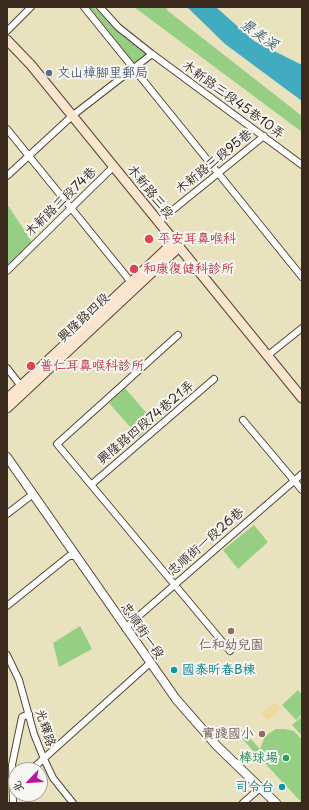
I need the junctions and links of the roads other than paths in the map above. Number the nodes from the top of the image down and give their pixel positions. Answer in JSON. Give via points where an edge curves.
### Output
{"nodes":[{"id":1,"x":31,"y":7,"type":"edge"},
{"id":2,"x":84,"y":7,"type":"edge"},
{"id":3,"x":100,"y":7,"type":"edge"},
{"id":4,"x":7,"y":31,"type":"edge"},
{"id":5,"x":7,"y":40,"type":"edge"},
{"id":6,"x":152,"y":54,"type":"junction"},
{"id":7,"x":133,"y":68,"type":"junction"},
{"id":8,"x":72,"y":116,"type":"junction"},
{"id":9,"x":7,"y":129,"type":"edge"},
{"id":10,"x":264,"y":136,"type":"junction"},
{"id":11,"x":29,"y":155,"type":"junction"},
{"id":12,"x":302,"y":165,"type":"edge"},
{"id":13,"x":113,"y":167,"type":"junction"},
{"id":14,"x":219,"y":172,"type":"junction"},
{"id":15,"x":7,"y":176,"type":"edge"},
{"id":16,"x":71,"y":208,"type":"junction"},
{"id":17,"x":158,"y":222,"type":"junction"},
{"id":18,"x":177,"y":244,"type":"junction"},
{"id":19,"x":7,"y":271,"type":"edge"},
{"id":20,"x":302,"y":277,"type":"edge"},
{"id":21,"x":131,"y":282,"type":"junction"},
{"id":22,"x":302,"y":328,"type":"edge"},
{"id":23,"x":178,"y":335,"type":"dead end"},
{"id":24,"x":267,"y":356,"type":"junction"},
{"id":25,"x":7,"y":368,"type":"edge"},
{"id":26,"x":214,"y":379,"type":"dead end"},
{"id":27,"x":21,"y":386,"type":"junction"},
{"id":28,"x":302,"y":398,"type":"edge"},
{"id":29,"x":7,"y":399,"type":"edge"},
{"id":30,"x":7,"y":408,"type":"edge"},
{"id":31,"x":243,"y":420,"type":"dead end"},
{"id":32,"x":7,"y":457,"type":"edge"},
{"id":33,"x":302,"y":474,"type":"edge"},
{"id":34,"x":294,"y":481,"type":"junction"},
{"id":35,"x":92,"y":484,"type":"junction"},
{"id":36,"x":302,"y":490,"type":"edge"},
{"id":37,"x":33,"y":494,"type":"junction"},
{"id":38,"x":7,"y":514,"type":"edge"},
{"id":39,"x":76,"y":556,"type":"junction"},
{"id":40,"x":175,"y":584,"type":"junction"},
{"id":41,"x":7,"y":606,"type":"edge"},
{"id":42,"x":126,"y":628,"type":"junction"},
{"id":43,"x":230,"y":650,"type":"dead end"},
{"id":44,"x":7,"y":655,"type":"edge"},
{"id":45,"x":150,"y":664,"type":"junction"},
{"id":46,"x":29,"y":714,"type":"junction"},
{"id":47,"x":44,"y":758,"type":"junction"},
{"id":48,"x":13,"y":762,"type":"edge"},
{"id":49,"x":40,"y":762,"type":"edge"},
{"id":50,"x":260,"y":788,"type":"junction"},
{"id":51,"x":73,"y":803,"type":"edge"},
{"id":52,"x":242,"y":803,"type":"edge"},
{"id":53,"x":276,"y":803,"type":"edge"}],
"edges":[{"from":1,"to":4,"type":"street"},
{"from":2,"to":7,"type":"street"},
{"from":3,"to":6,"type":"street","name":"木新路三段45巷10弄","via":[[118,27]]},
{"from":5,"to":8,"type":"main road","name":"木新路三段"},
{"from":6,"to":7,"type":"street"},
{"from":6,"to":10,"type":"street","name":"木新路三段45巷10弄"},
{"from":7,"to":8,"type":"street"},
{"from":7,"to":14,"type":"street"},
{"from":8,"to":11,"type":"street"},
{"from":8,"to":13,"type":"main road","name":"木新路三段"},
{"from":9,"to":11,"type":"street"},
{"from":10,"to":12,"type":"street","name":"木新路三段45巷10弄"},
{"from":10,"to":14,"type":"street","name":"木新路三段95巷"},
{"from":11,"to":15,"type":"street"},
{"from":11,"to":16,"type":"street"},
{"from":13,"to":16,"type":"street","name":"木新路三段74巷"},
{"from":13,"to":17,"type":"main road","name":"木新路三段"},
{"from":14,"to":17,"type":"street","name":"木新路三段95巷"},
{"from":14,"to":20,"type":"street"},
{"from":16,"to":19,"type":"street","name":"木新路三段74巷"},
{"from":16,"to":21,"type":"street"},
{"from":17,"to":18,"type":"main road","name":"木新路三段"},
{"from":18,"to":21,"type":"main road","name":"興隆路四段"},
{"from":18,"to":24,"type":"main road","name":"木新路三段"},
{"from":18,"to":30,"type":"main road","name":"興隆路四段"},
{"from":21,"to":27,"type":"main road","name":"興隆路四段"},
{"from":22,"to":24,"type":"street"},
{"from":23,"to":35,"type":"street","via":[[57,444]]},
{"from":24,"to":28,"type":"main road","name":"木新路三段"},
{"from":25,"to":27,"type":"street"},
{"from":26,"to":35,"type":"street","name":"興隆路四段74巷21弄"},
{"from":27,"to":29,"type":"main road","name":"興隆路四段"},
{"from":31,"to":34,"type":"street"},
{"from":32,"to":37,"type":"street","name":"忠順街一段"},
{"from":33,"to":34,"type":"street","name":"忠順街一段26巷"},
{"from":34,"to":36,"type":"street"},
{"from":34,"to":40,"type":"street","name":"忠順街一段26巷"},
{"from":35,"to":40,"type":"street"},
{"from":37,"to":38,"type":"street"},
{"from":37,"to":39,"type":"street","name":"忠順街一段"},
{"from":39,"to":41,"type":"street","via":[[69,556]]},
{"from":39,"to":42,"type":"street","name":"忠順街一段"},
{"from":40,"to":42,"type":"street","name":"忠順街一段26巷"},
{"from":40,"to":43,"type":"street"},
{"from":42,"to":45,"type":"street","name":"忠順街一段"},
{"from":44,"to":46,"type":"street","name":"光輝路","via":[[19,680]]},
{"from":45,"to":47,"type":"street"},
{"from":45,"to":50,"type":"street","name":"忠順街一段","via":[[197,725]]},
{"from":46,"to":47,"type":"street","name":"光輝路"},
{"from":46,"to":48,"type":"street","via":[[22,717]]},
{"from":47,"to":49,"type":"street"},
{"from":47,"to":51,"type":"street","name":"光輝路","via":[[54,778]]},
{"from":50,"to":52,"type":"street"},
{"from":50,"to":53,"type":"street","name":"忠順街一段"}]}
